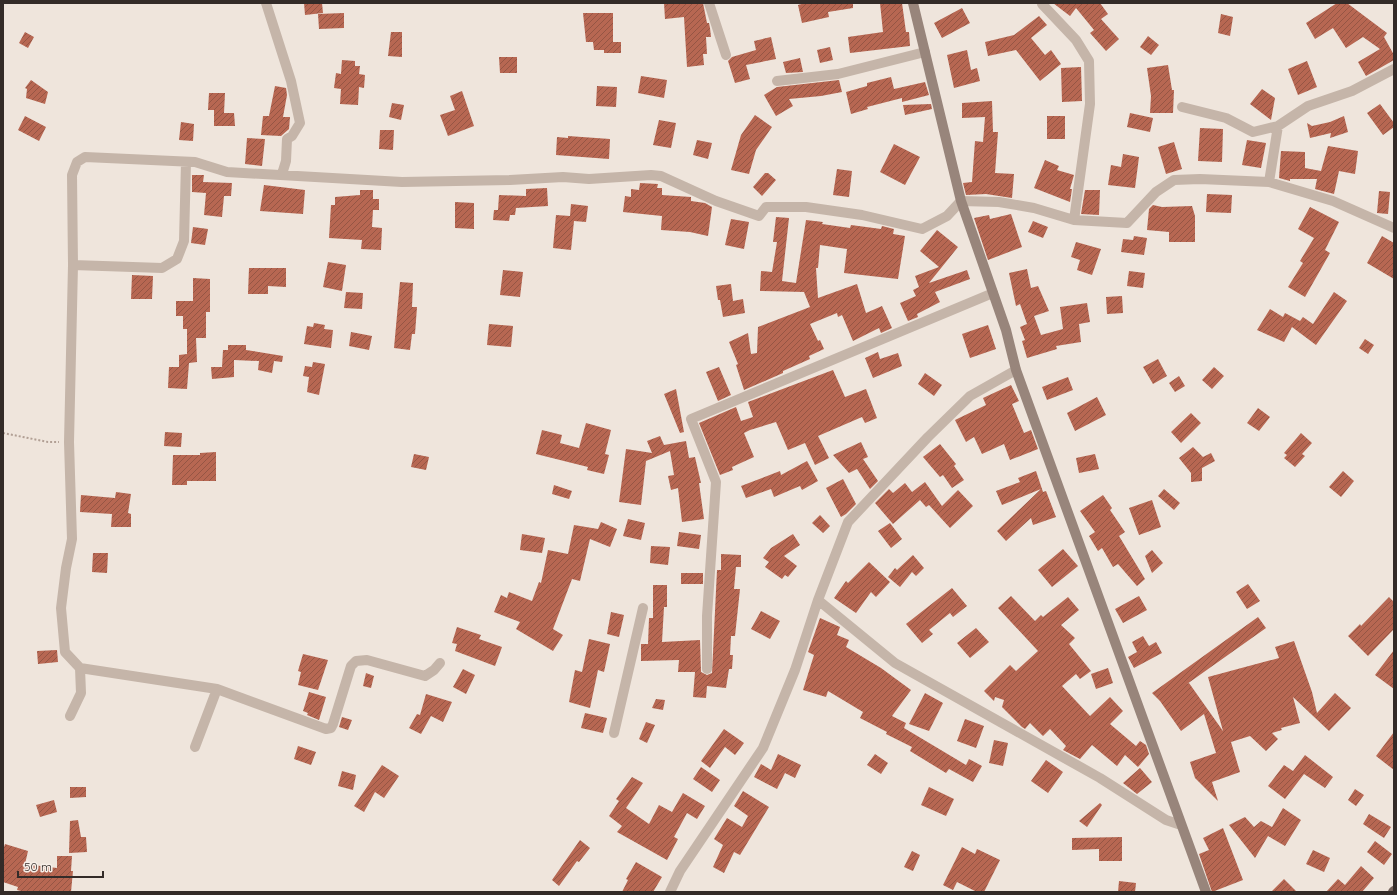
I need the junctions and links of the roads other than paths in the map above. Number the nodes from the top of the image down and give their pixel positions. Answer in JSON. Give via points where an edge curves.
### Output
{"nodes":[{"id":1,"x":266,"y":3,"type":"edge"},
{"id":2,"x":709,"y":3,"type":"edge"},
{"id":3,"x":913,"y":3,"type":"edge"},
{"id":4,"x":1042,"y":4,"type":"edge"},
{"id":5,"x":925,"y":52,"type":"junction"},
{"id":6,"x":726,"y":55,"type":"dead end"},
{"id":7,"x":1394,"y":69,"type":"edge"},
{"id":8,"x":777,"y":81,"type":"dead end"},
{"id":9,"x":1182,"y":107,"type":"dead end"},
{"id":10,"x":1278,"y":126,"type":"junction"},
{"id":11,"x":186,"y":162,"type":"junction"},
{"id":12,"x":282,"y":174,"type":"junction"},
{"id":13,"x":1269,"y":182,"type":"junction"},
{"id":14,"x":961,"y":201,"type":"junction"},
{"id":15,"x":1074,"y":220,"type":"junction"},
{"id":16,"x":1394,"y":228,"type":"edge"},
{"id":17,"x":73,"y":265,"type":"junction"},
{"id":18,"x":993,"y":293,"type":"junction"},
{"id":19,"x":1016,"y":370,"type":"junction"},
{"id":20,"x":818,"y":600,"type":"junction"},
{"id":21,"x":643,"y":608,"type":"dead end"},
{"id":22,"x":440,"y":663,"type":"dead end"},
{"id":23,"x":80,"y":668,"type":"junction"},
{"id":24,"x":707,"y":669,"type":"dead end"},
{"id":25,"x":217,"y":689,"type":"junction"},
{"id":26,"x":70,"y":716,"type":"dead end"},
{"id":27,"x":614,"y":733,"type":"dead end"},
{"id":28,"x":195,"y":747,"type":"dead end"},
{"id":29,"x":1181,"y":825,"type":"junction"},
{"id":30,"x":670,"y":892,"type":"edge"},
{"id":31,"x":1206,"y":892,"type":"edge"}],
"edges":[{"from":1,"to":12,"type":"street","via":[[291,81],[300,124],[287,139],[286,161]]},
{"from":2,"to":6,"type":"street"},
{"from":3,"to":5,"type":"street"},
{"from":4,"to":15,"type":"street","via":[[1076,40],[1089,61],[1090,104]]},
{"from":5,"to":8,"type":"street","via":[[838,74]]},
{"from":5,"to":14,"type":"street"},
{"from":7,"to":10,"type":"street","via":[[1352,91],[1308,106]]},
{"from":9,"to":10,"type":"street","via":[[1226,118],[1253,132]]},
{"from":10,"to":13,"type":"street"},
{"from":11,"to":12,"type":"street","via":[[195,162],[227,172]]},
{"from":11,"to":17,"type":"street","via":[[184,241],[177,259],[162,268]]},
{"from":11,"to":17,"type":"street","via":[[85,157],[77,162],[72,174]]},
{"from":12,"to":14,"type":"street","via":[[402,182],[563,177],[589,179],[651,175],[661,176],[716,201],[759,216],[766,207],[806,207],[862,215],[922,229],[947,216]]},
{"from":13,"to":15,"type":"street","via":[[1174,180],[1156,192],[1127,222]]},
{"from":13,"to":16,"type":"street","via":[[1333,201]]},
{"from":14,"to":15,"type":"street","via":[[999,202],[1034,208]]},
{"from":14,"to":18,"type":"street"},
{"from":17,"to":23,"type":"street","via":[[69,442],[72,539],[62,608],[65,652]]},
{"from":18,"to":19,"type":"street"},
{"from":18,"to":24,"type":"street","via":[[690,418],[716,482],[707,616]]},
{"from":19,"to":20,"type":"street","via":[[970,396],[848,522]]},
{"from":19,"to":29,"type":"street"},
{"from":20,"to":29,"type":"street","via":[[895,663],[1100,778],[1166,820]]},
{"from":20,"to":30,"type":"street","via":[[795,670],[763,748],[680,872]]},
{"from":21,"to":27,"type":"street"},
{"from":22,"to":25,"type":"street","via":[[425,676],[367,660],[356,661],[351,666],[333,724],[331,728],[326,729]]},
{"from":23,"to":25,"type":"street"},
{"from":23,"to":26,"type":"street","via":[[80,693]]},
{"from":25,"to":28,"type":"street"},
{"from":29,"to":31,"type":"street"}]}
